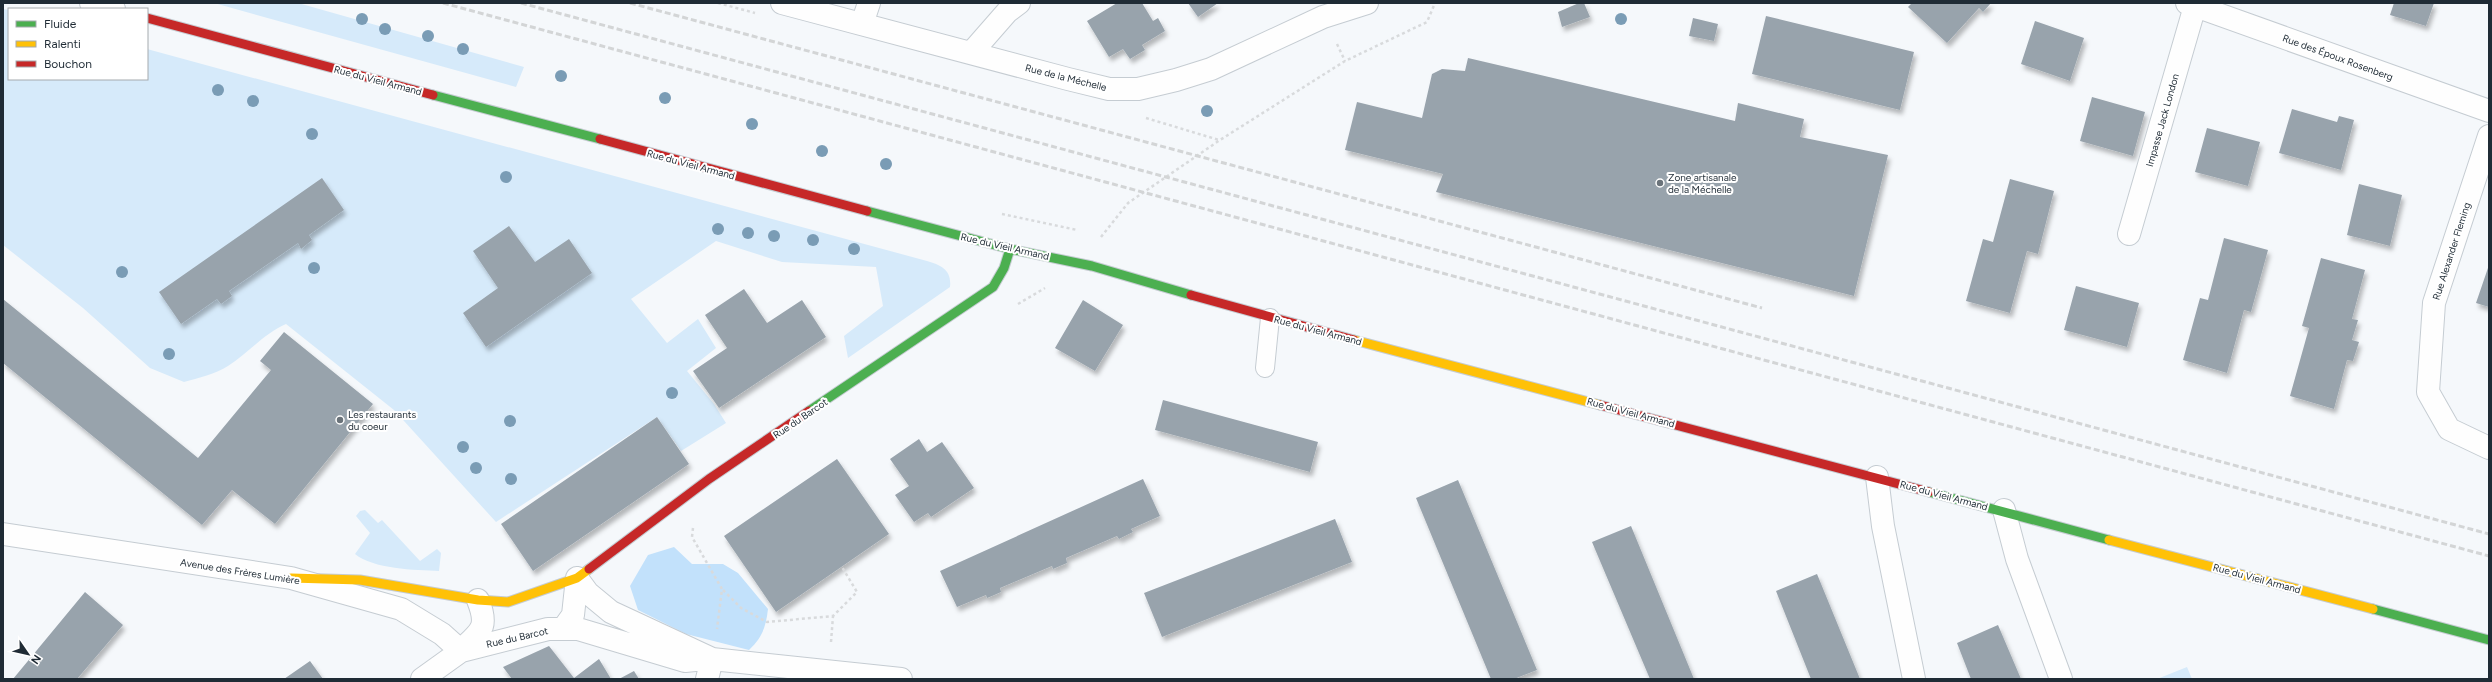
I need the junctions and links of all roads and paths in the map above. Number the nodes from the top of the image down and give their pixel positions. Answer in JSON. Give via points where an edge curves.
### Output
{"nodes":[{"id":1,"x":91,"y":3,"type":"edge"},
{"id":2,"x":782,"y":3,"type":"edge"},
{"id":3,"x":869,"y":3,"type":"edge"},
{"id":4,"x":1019,"y":3,"type":"edge"},
{"id":5,"x":1367,"y":3,"type":"edge"},
{"id":6,"x":1435,"y":3,"type":"edge"},
{"id":7,"x":2191,"y":5,"type":"edge"},
{"id":8,"x":110,"y":8,"type":"edge"},
{"id":9,"x":148,"y":18,"type":"edge"},
{"id":10,"x":862,"y":24,"type":"junction"},
{"id":11,"x":972,"y":52,"type":"junction"},
{"id":12,"x":2489,"y":111,"type":"edge"},
{"id":13,"x":1141,"y":113,"type":"dead end"},
{"id":14,"x":2489,"y":136,"type":"edge"},
{"id":15,"x":1220,"y":140,"type":"junction"},
{"id":16,"x":2129,"y":234,"type":"dead end"},
{"id":17,"x":1101,"y":237,"type":"dead end"},
{"id":18,"x":1010,"y":249,"type":"junction"},
{"id":19,"x":1052,"y":286,"type":"dead end"},
{"id":20,"x":1013,"y":308,"type":"dead end"},
{"id":21,"x":1270,"y":318,"type":"junction"},
{"id":22,"x":1265,"y":368,"type":"dead end"},
{"id":23,"x":2482,"y":446,"type":"edge"},
{"id":24,"x":1877,"y":477,"type":"junction"},
{"id":25,"x":2004,"y":510,"type":"junction"},
{"id":26,"x":693,"y":524,"type":"dead end"},
{"id":27,"x":3,"y":534,"type":"edge"},
{"id":28,"x":842,"y":567,"type":"dead end"},
{"id":29,"x":291,"y":578,"type":"junction"},
{"id":30,"x":576,"y":578,"type":"junction"},
{"id":31,"x":722,"y":589,"type":"junction"},
{"id":32,"x":478,"y":600,"type":"junction"},
{"id":33,"x":833,"y":616,"type":"junction"},
{"id":34,"x":563,"y":629,"type":"junction"},
{"id":35,"x":2489,"y":640,"type":"edge"},
{"id":36,"x":831,"y":643,"type":"dead end"},
{"id":37,"x":461,"y":651,"type":"junction"},
{"id":38,"x":710,"y":669,"type":"edge"},
{"id":39,"x":422,"y":679,"type":"edge"},
{"id":40,"x":901,"y":679,"type":"edge"},
{"id":41,"x":1914,"y":679,"type":"edge"},
{"id":42,"x":2061,"y":679,"type":"edge"}],
"edges":[{"from":1,"to":8,"type":"street"},
{"from":2,"to":10,"type":"street","name":"Rue de la Méchelle"},
{"from":3,"to":10,"type":"street"},
{"from":4,"to":11,"type":"street","via":[[1007,12]]},
{"from":5,"to":11,"type":"street","name":"Rue de la Méchelle","via":[[1323,17],[1211,68],[1138,89],[1110,89]]},
{"from":6,"to":15,"type":"path","via":[[1427,22],[1345,62]]},
{"from":7,"to":12,"type":"street","name":"Rue des Époux Rosenberg"},
{"from":7,"to":16,"type":"street","name":"Impasse Jack London"},
{"from":9,"to":18,"type":"street","name":"Rue du Vieil Armand"},
{"from":10,"to":11,"type":"street","name":"Rue de la Méchelle"},
{"from":13,"to":15,"type":"path","via":[[1147,120]]},
{"from":14,"to":23,"type":"street","name":"Rue Alexander Fleming","via":[[2434,302],[2428,392],[2449,429]]},
{"from":15,"to":17,"type":"path","via":[[1128,203]]},
{"from":18,"to":21,"type":"street","name":"Rue du Vieil Armand","via":[[1092,266]]},
{"from":18,"to":30,"type":"street","name":"Rue du Barcot","via":[[1004,268],[993,287],[709,479]]},
{"from":19,"to":20,"type":"path"},
{"from":21,"to":22,"type":"lane"},
{"from":21,"to":24,"type":"street","name":"Rue du Vieil Armand"},
{"from":24,"to":25,"type":"street","name":"Rue du Vieil Armand"},
{"from":24,"to":41,"type":"street","via":[[1883,526]]},
{"from":25,"to":35,"type":"street","name":"Rue du Vieil Armand"},
{"from":25,"to":42,"type":"street","via":[[2017,559]]},
{"from":26,"to":31,"type":"path","via":[[692,538]]},
{"from":27,"to":29,"type":"street","name":"Avenue des Frères Lumière"},
{"from":28,"to":33,"type":"path","via":[[857,592]]},
{"from":29,"to":32,"type":"street","name":"Rue du Barcot","via":[[360,580]]},
{"from":29,"to":37,"type":"street","name":"Avenue des Frères Lumière","via":[[401,609],[442,634]]},
{"from":30,"to":32,"type":"street","name":"Rue du Barcot","via":[[508,602]]},
{"from":30,"to":34,"type":"street","via":[[573,615]]},
{"from":30,"to":38,"type":"street","via":[[588,593],[611,612]]},
{"from":31,"to":33,"type":"path","via":[[742,608],[767,622]]},
{"from":31,"to":38,"type":"path"},
{"from":32,"to":37,"type":"street","via":[[484,616],[482,630]]},
{"from":33,"to":36,"type":"path"},
{"from":34,"to":37,"type":"street","name":"Rue du Barcot","via":[[548,629]]},
{"from":34,"to":38,"type":"street","name":"Rue du Barcot","via":[[578,628]]},
{"from":37,"to":39,"type":"street","name":"Rue du Barcot"},
{"from":38,"to":40,"type":"street"}]}
